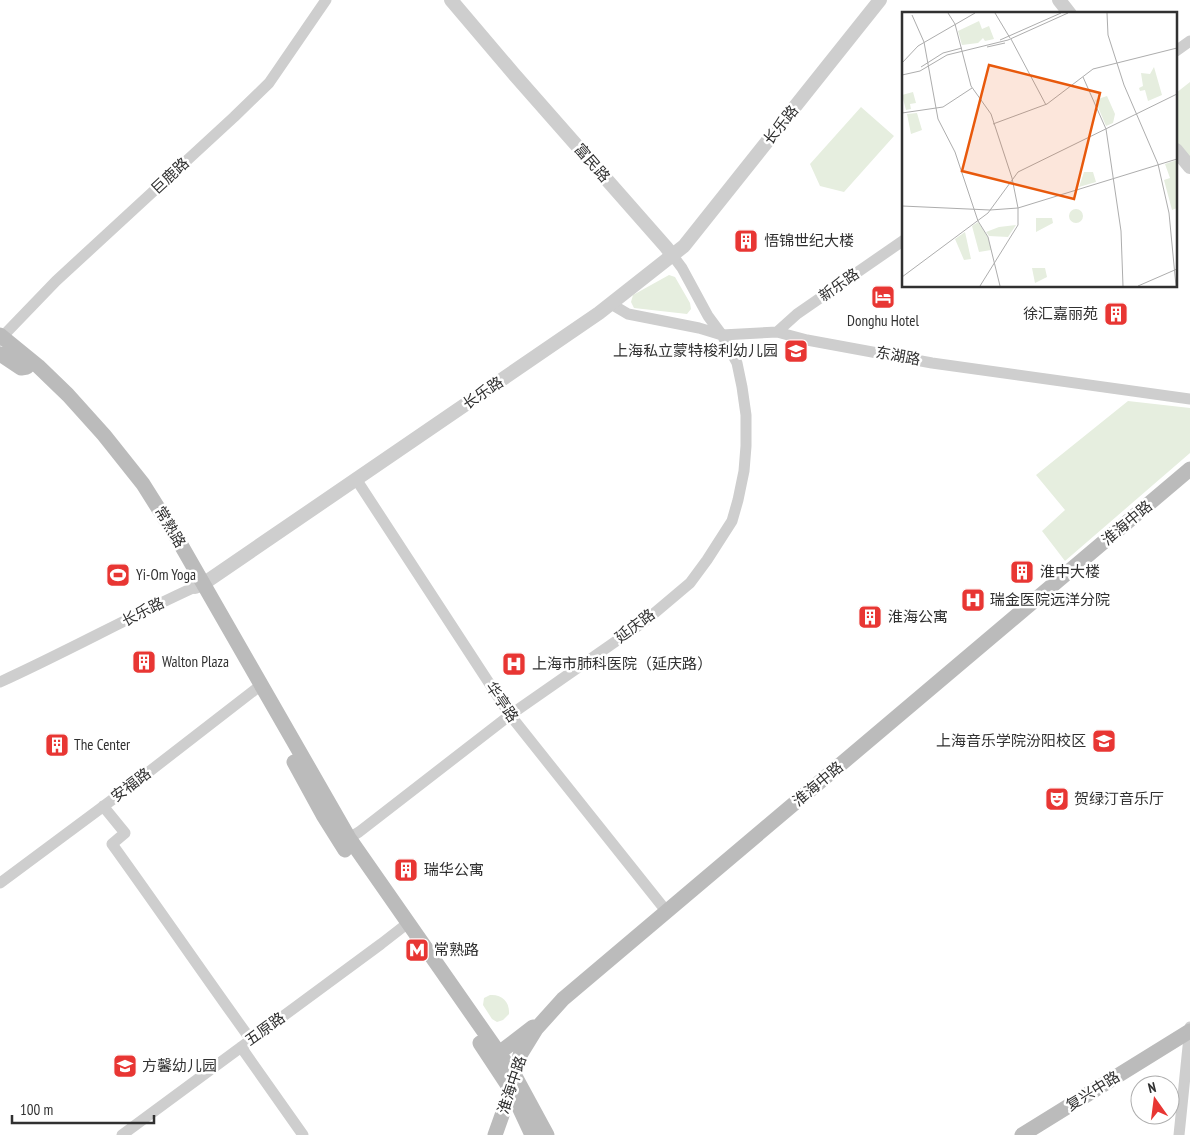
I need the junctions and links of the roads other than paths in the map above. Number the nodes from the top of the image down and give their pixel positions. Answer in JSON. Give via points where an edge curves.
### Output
{"nodes":[{"id":1,"x":326,"y":0,"type":"edge"},
{"id":2,"x":451,"y":0,"type":"edge"},
{"id":3,"x":880,"y":0,"type":"edge"},
{"id":4,"x":1059,"y":0,"type":"edge"},
{"id":5,"x":1068,"y":12,"type":"edge"},
{"id":6,"x":1190,"y":41,"type":"edge"},
{"id":7,"x":1178,"y":50,"type":"edge"},
{"id":8,"x":1178,"y":152,"type":"edge"},
{"id":9,"x":1190,"y":167,"type":"edge"},
{"id":10,"x":902,"y":241,"type":"edge"},
{"id":11,"x":673,"y":256,"type":"junction"},
{"id":12,"x":611,"y":304,"type":"junction"},
{"id":13,"x":777,"y":332,"type":"junction"},
{"id":14,"x":722,"y":335,"type":"junction"},
{"id":15,"x":1,"y":340,"type":"edge"},
{"id":16,"x":0,"y":354,"type":"edge"},
{"id":17,"x":27,"y":367,"type":"junction"},
{"id":18,"x":1190,"y":398,"type":"edge"},
{"id":19,"x":1190,"y":469,"type":"edge"},
{"id":20,"x":356,"y":479,"type":"junction"},
{"id":21,"x":199,"y":586,"type":"junction"},
{"id":22,"x":0,"y":682,"type":"edge"},
{"id":23,"x":258,"y":687,"type":"junction"},
{"id":24,"x":510,"y":714,"type":"junction"},
{"id":25,"x":103,"y":806,"type":"junction"},
{"id":26,"x":345,"y":841,"type":"junction"},
{"id":27,"x":0,"y":883,"type":"edge"},
{"id":28,"x":667,"y":912,"type":"junction"},
{"id":29,"x":404,"y":926,"type":"junction"},
{"id":30,"x":549,"y":1015,"type":"junction"},
{"id":31,"x":1190,"y":1029,"type":"edge"},
{"id":32,"x":246,"y":1044,"type":"junction"},
{"id":33,"x":499,"y":1053,"type":"junction"},
{"id":34,"x":513,"y":1083,"type":"junction"},
{"id":35,"x":122,"y":1135,"type":"edge"},
{"id":36,"x":303,"y":1135,"type":"edge"},
{"id":37,"x":495,"y":1135,"type":"edge"},
{"id":38,"x":532,"y":1135,"type":"edge"},
{"id":39,"x":547,"y":1135,"type":"edge"},
{"id":40,"x":1022,"y":1135,"type":"edge"},
{"id":41,"x":1179,"y":1135,"type":"edge"}],
"edges":[{"from":1,"to":15,"type":"street","name":"巨鹿路","via":[[269,83],[56,281]]},
{"from":2,"to":11,"type":"street","name":"富民路"},
{"from":3,"to":11,"type":"street","name":"长乐路"},
{"from":4,"to":5,"type":"street"},
{"from":6,"to":7,"type":"street"},
{"from":8,"to":9,"type":"street"},
{"from":10,"to":13,"type":"street","name":"新乐路","via":[[797,314]]},
{"from":11,"to":12,"type":"street","name":"长乐路"},
{"from":11,"to":14,"type":"street","name":"富民路"},
{"from":12,"to":14,"type":"street","name":"东湖路","via":[[628,314]]},
{"from":12,"to":20,"type":"street","name":"长乐路"},
{"from":13,"to":14,"type":"street","name":"东湖路"},
{"from":13,"to":18,"type":"street","name":"东湖路","via":[[932,363]]},
{"from":14,"to":24,"type":"street","name":"延庆路","via":[[737,363],[746,414],[744,471],[732,521],[690,583],[645,621]]},
{"from":15,"to":17,"type":"main road","name":"常熟路"},
{"from":15,"to":21,"type":"main road","name":"常熟路","via":[[38,366],[104,434],[143,484],[177,538]]},
{"from":16,"to":17,"type":"main road","name":"常熟路","via":[[21,368]]},
{"from":17,"to":21,"type":"main road","name":"常熟路","via":[[62,400],[110,454]]},
{"from":19,"to":28,"type":"main road","name":"淮海中路"},
{"from":20,"to":21,"type":"street","name":"长乐路"},
{"from":20,"to":24,"type":"street","name":"华亭路"},
{"from":21,"to":22,"type":"street","name":"长乐路"},
{"from":21,"to":23,"type":"main road","name":"常熟路"},
{"from":23,"to":25,"type":"street","name":"安福路"},
{"from":23,"to":26,"type":"main road","name":"常熟路","via":[[323,815]]},
{"from":24,"to":26,"type":"street","name":"延庆路"},
{"from":24,"to":28,"type":"street","name":"华亭路"},
{"from":25,"to":27,"type":"street","name":"安福路"},
{"from":25,"to":32,"type":"street","via":[[125,833],[112,844]]},
{"from":26,"to":29,"type":"main road","name":"常熟路"},
{"from":28,"to":30,"type":"main road","name":"淮海中路","via":[[563,999]]},
{"from":29,"to":32,"type":"street","name":"五原路"},
{"from":29,"to":33,"type":"main road","name":"常熟路"},
{"from":29,"to":34,"type":"main road","name":"常熟路","via":[[482,1045]]},
{"from":30,"to":33,"type":"main road"},
{"from":30,"to":34,"type":"main road","name":"淮海中路","via":[[520,1055]]},
{"from":31,"to":40,"type":"main road","name":"复兴中路"},
{"from":31,"to":41,"type":"street"},
{"from":32,"to":35,"type":"street","name":"五原路"},
{"from":32,"to":36,"type":"street"},
{"from":33,"to":34,"type":"main road","name":"常熟路"},
{"from":34,"to":37,"type":"main road","name":"淮海中路"},
{"from":34,"to":38,"type":"main road"},
{"from":34,"to":39,"type":"main road"}]}
